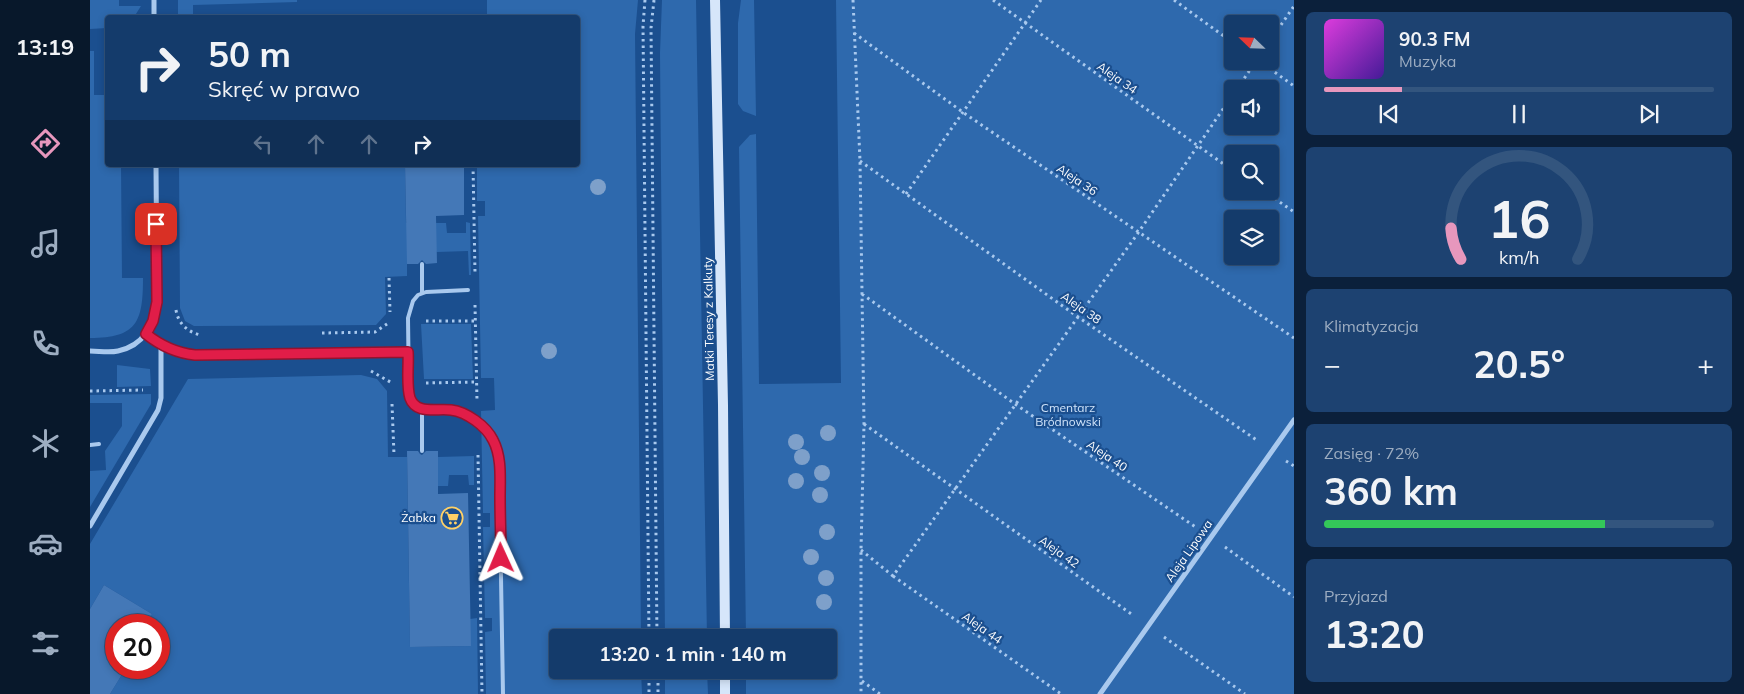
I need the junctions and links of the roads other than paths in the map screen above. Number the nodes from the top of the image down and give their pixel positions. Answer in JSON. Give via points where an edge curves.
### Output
{"nodes":[{"id":1,"x":154,"y":0,"type":"edge"},
{"id":2,"x":715,"y":0,"type":"edge"},
{"id":3,"x":154,"y":15,"type":"edge"},
{"id":4,"x":156,"y":167,"type":"edge"},
{"id":5,"x":422,"y":264,"type":"dead end"},
{"id":6,"x":468,"y":290,"type":"dead end"},
{"id":7,"x":422,"y":293,"type":"junction"},
{"id":8,"x":146,"y":334,"type":"junction"},
{"id":9,"x":161,"y":345,"type":"junction"},
{"id":10,"x":90,"y":352,"type":"edge"},
{"id":11,"x":408,"y":352,"type":"junction"},
{"id":12,"x":422,"y":408,"type":"junction"},
{"id":13,"x":1294,"y":420,"type":"edge"},
{"id":14,"x":99,"y":444,"type":"dead end"},
{"id":15,"x":90,"y":445,"type":"edge"},
{"id":16,"x":422,"y":451,"type":"dead end"},
{"id":17,"x":90,"y":526,"type":"edge"},
{"id":18,"x":725,"y":629,"type":"edge"},
{"id":19,"x":725,"y":679,"type":"edge"},
{"id":20,"x":503,"y":694,"type":"edge"},
{"id":21,"x":726,"y":694,"type":"edge"},
{"id":22,"x":1100,"y":694,"type":"edge"}],
"edges":[{"from":1,"to":3,"type":"street"},
{"from":2,"to":18,"type":"street","name":"Matki Teresy z Kalkuty"},
{"from":4,"to":8,"type":"street","via":[[157,302]]},
{"from":5,"to":7,"type":"lane"},
{"from":6,"to":7,"type":"lane"},
{"from":7,"to":11,"type":"lane","via":[[413,301],[409,312]]},
{"from":8,"to":9,"type":"lane"},
{"from":8,"to":10,"type":"street","via":[[136,343],[117,351]]},
{"from":9,"to":11,"type":"lane","via":[[195,355]]},
{"from":9,"to":17,"type":"street","via":[[161,390],[156,414]]},
{"from":11,"to":12,"type":"lane","via":[[411,400]]},
{"from":12,"to":16,"type":"lane"},
{"from":12,"to":20,"type":"lane","via":[[452,410],[466,415],[491,436],[498,454]]},
{"from":13,"to":22,"type":"street","name":"Aleja Lipowa"},
{"from":14,"to":15,"type":"lane"},
{"from":19,"to":21,"type":"street"}]}
